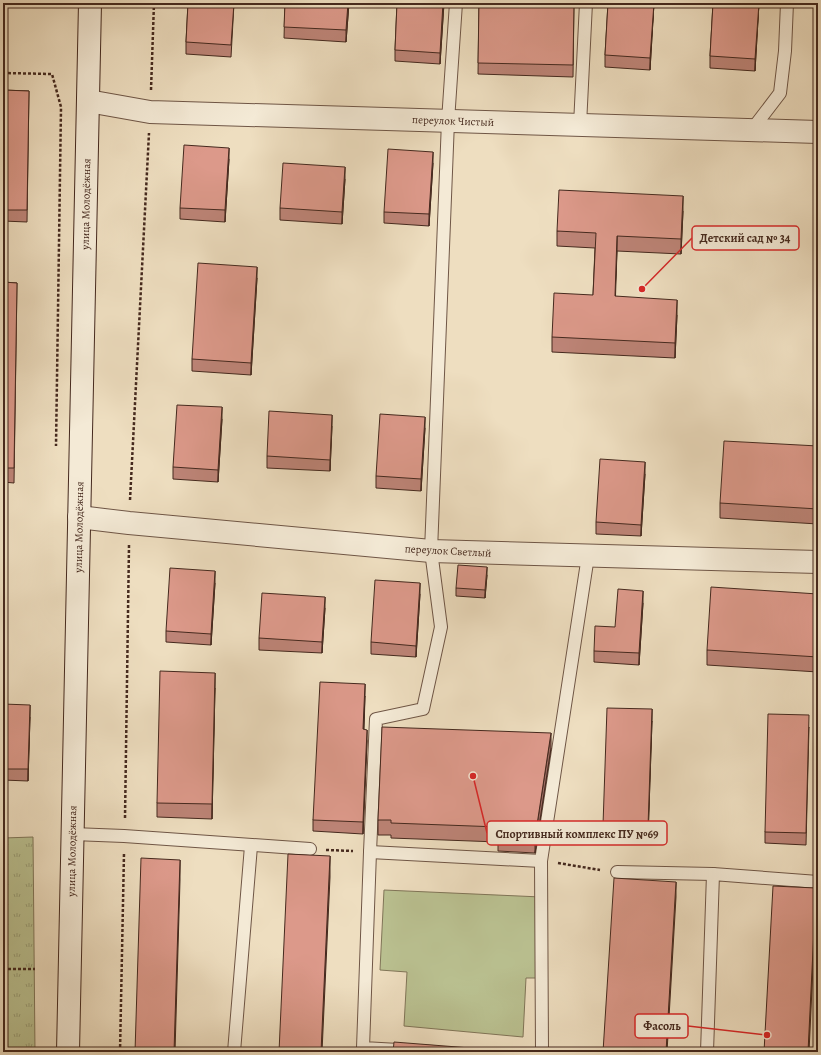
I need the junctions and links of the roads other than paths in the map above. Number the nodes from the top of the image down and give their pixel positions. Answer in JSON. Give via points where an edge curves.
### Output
{"nodes":[{"id":1,"x":90,"y":3,"type":"edge"},
{"id":2,"x":456,"y":3,"type":"edge"},
{"id":3,"x":586,"y":3,"type":"edge"},
{"id":4,"x":786,"y":3,"type":"edge"},
{"id":5,"x":88,"y":101,"type":"junction"},
{"id":6,"x":448,"y":121,"type":"junction"},
{"id":7,"x":580,"y":125,"type":"junction"},
{"id":8,"x":751,"y":130,"type":"junction"},
{"id":9,"x":818,"y":132,"type":"edge"},
{"id":10,"x":79,"y":517,"type":"junction"},
{"id":11,"x":431,"y":551,"type":"junction"},
{"id":12,"x":588,"y":556,"type":"junction"},
{"id":13,"x":818,"y":562,"type":"edge"},
{"id":14,"x":73,"y":834,"type":"junction"},
{"id":15,"x":252,"y":846,"type":"junction"},
{"id":16,"x":310,"y":849,"type":"road end"},
{"id":17,"x":370,"y":852,"type":"junction"},
{"id":18,"x":541,"y":861,"type":"junction"},
{"id":19,"x":617,"y":872,"type":"road end"},
{"id":20,"x":713,"y":874,"type":"junction"},
{"id":21,"x":818,"y":882,"type":"edge"},
{"id":22,"x":68,"y":1052,"type":"edge"},
{"id":23,"x":234,"y":1052,"type":"edge"},
{"id":24,"x":434,"y":1052,"type":"edge"},
{"id":25,"x":542,"y":1052,"type":"edge"},
{"id":26,"x":707,"y":1052,"type":"edge"}],
"edges":[{"from":1,"to":5,"type":"street","name":"улица Молодёжная"},
{"from":2,"to":6,"type":"lane"},
{"from":3,"to":7,"type":"lane"},
{"from":4,"to":8,"type":"lane","via":[[785,51],[780,93]]},
{"from":5,"to":6,"type":"street","name":"переулок Чистый","via":[[150,112]]},
{"from":5,"to":10,"type":"street","name":"улица Молодёжная"},
{"from":6,"to":7,"type":"street","name":"переулок Чистый"},
{"from":6,"to":11,"type":"lane"},
{"from":7,"to":8,"type":"street","name":"переулок Чистый"},
{"from":8,"to":9,"type":"street","name":"переулок Чистый"},
{"from":10,"to":11,"type":"street","name":"переулок Светлый"},
{"from":10,"to":14,"type":"street","name":"улица Молодёжная"},
{"from":11,"to":12,"type":"street","name":"переулок Светлый"},
{"from":11,"to":17,"type":"lane","via":[[441,627],[423,709],[376,719]]},
{"from":12,"to":13,"type":"street","name":"переулок Светлый"},
{"from":12,"to":18,"type":"lane"},
{"from":14,"to":15,"type":"lane"},
{"from":14,"to":22,"type":"street","name":"улица Молодёжная"},
{"from":15,"to":16,"type":"lane"},
{"from":15,"to":23,"type":"lane"},
{"from":17,"to":18,"type":"lane"},
{"from":17,"to":24,"type":"lane","via":[[363,1048]]},
{"from":18,"to":25,"type":"lane"},
{"from":19,"to":20,"type":"lane"},
{"from":20,"to":21,"type":"lane"},
{"from":20,"to":26,"type":"lane"}]}
